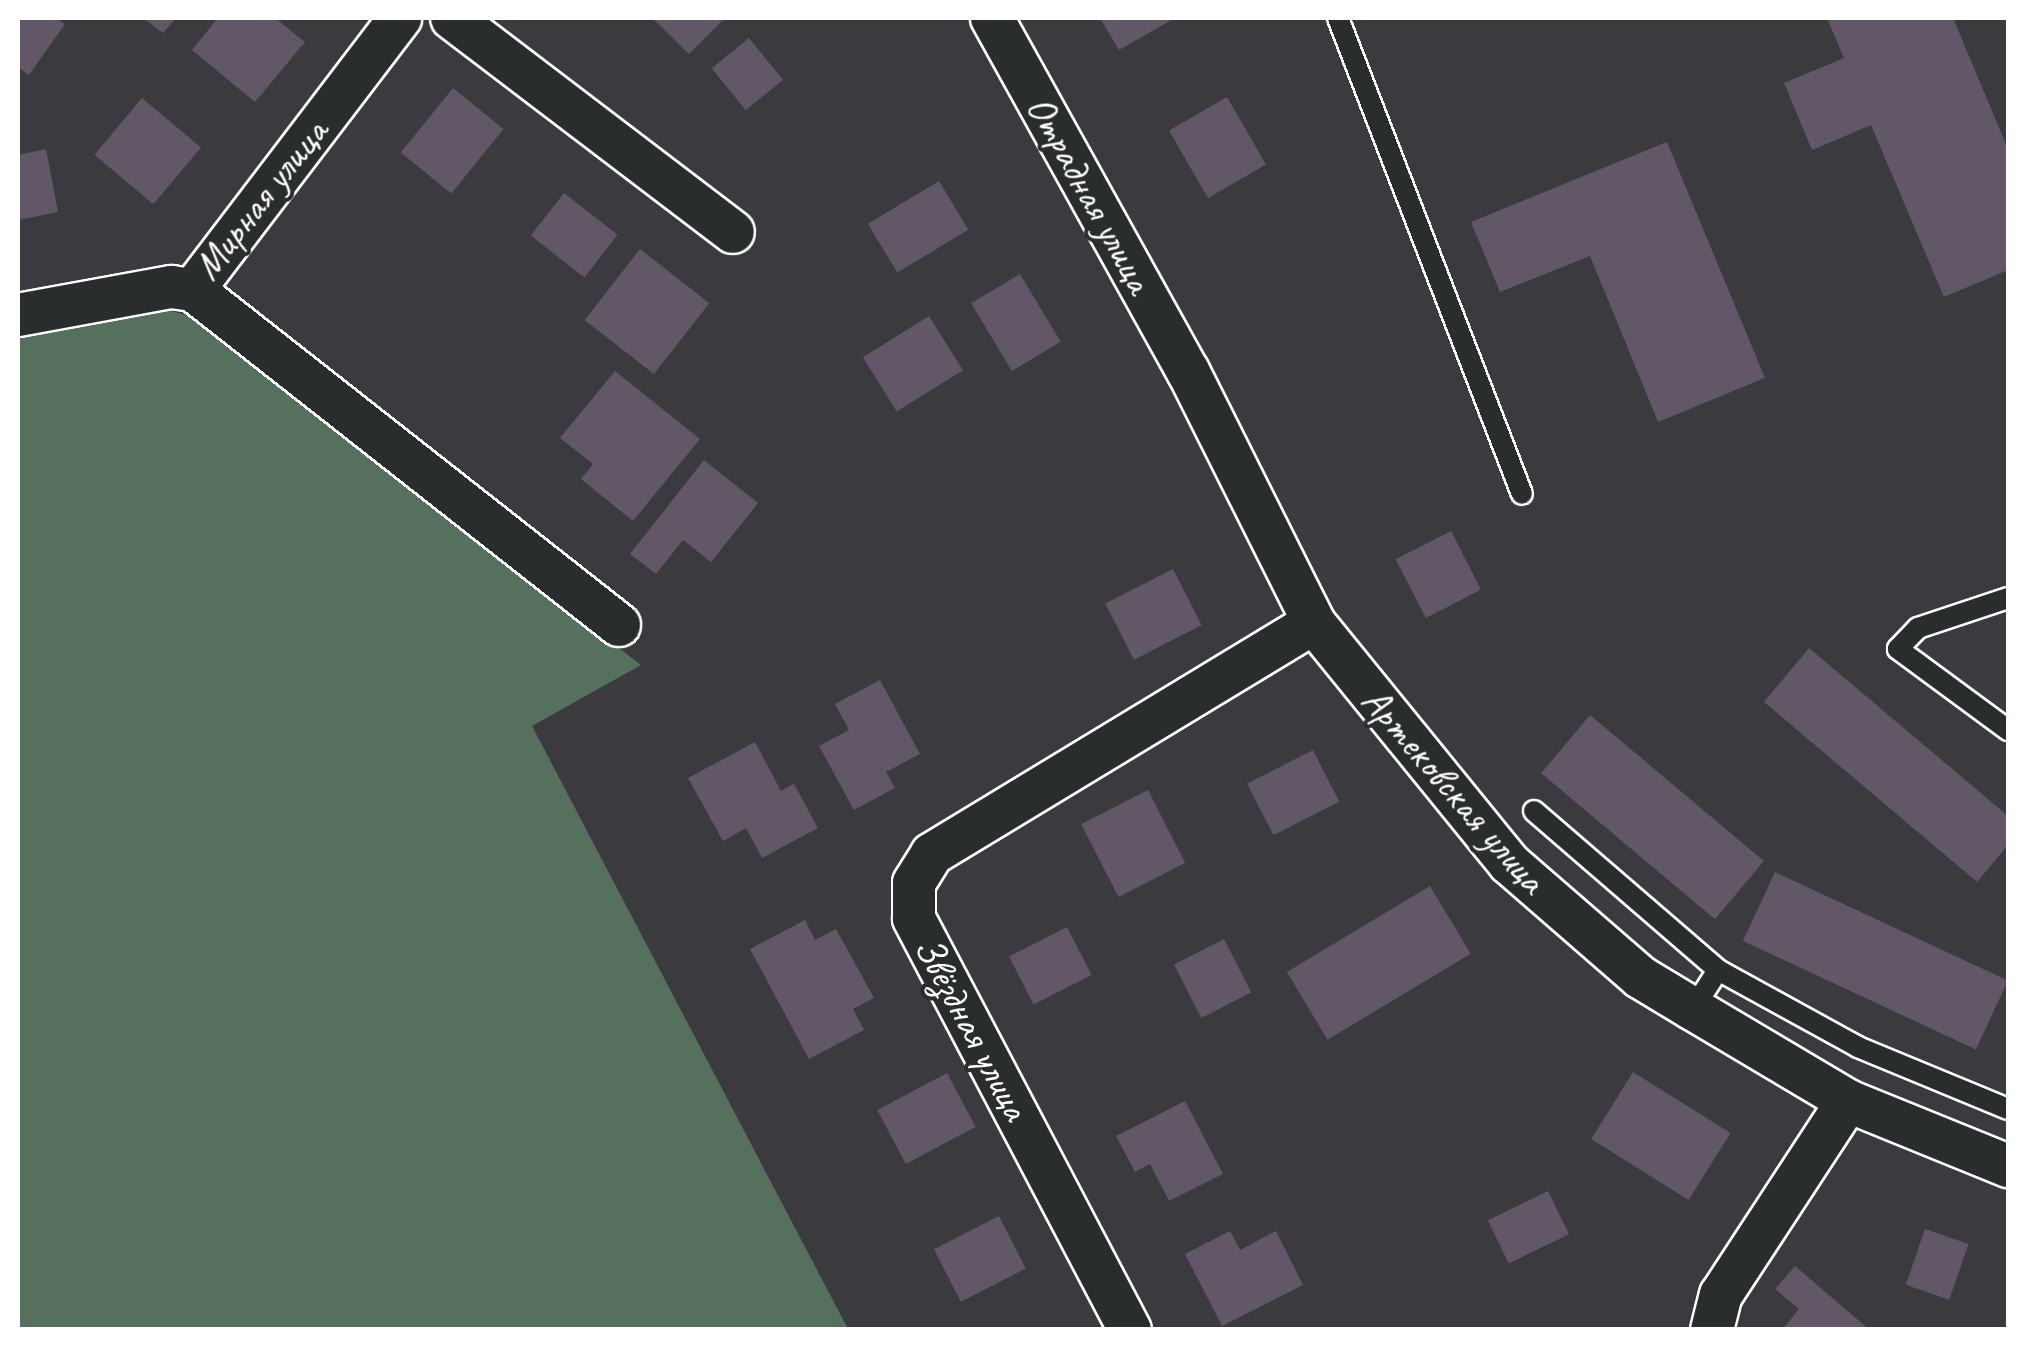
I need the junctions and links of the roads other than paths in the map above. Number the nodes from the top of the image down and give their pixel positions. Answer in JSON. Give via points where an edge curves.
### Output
{"nodes":[{"id":1,"x":400,"y":18,"type":"edge"},
{"id":2,"x":452,"y":18,"type":"edge"},
{"id":3,"x":992,"y":18,"type":"edge"},
{"id":4,"x":1338,"y":18,"type":"edge"},
{"id":5,"x":734,"y":232,"type":"dead end"},
{"id":6,"x":193,"y":290,"type":"junction"},
{"id":7,"x":18,"y":315,"type":"edge"},
{"id":8,"x":1188,"y":371,"type":"joint"},
{"id":9,"x":1522,"y":494,"type":"dead end"},
{"id":10,"x":2008,"y":598,"type":"edge"},
{"id":11,"x":1314,"y":623,"type":"junction"},
{"id":12,"x":619,"y":625,"type":"dead end"},
{"id":13,"x":2008,"y":730,"type":"edge"},
{"id":14,"x":1534,"y":811,"type":"dead end"},
{"id":15,"x":1718,"y":970,"type":"junction"},
{"id":16,"x":1693,"y":1009,"type":"junction"},
{"id":17,"x":1848,"y":1101,"type":"junction"},
{"id":18,"x":2008,"y":1109,"type":"edge"},
{"id":19,"x":2008,"y":1166,"type":"edge"},
{"id":20,"x":1130,"y":1330,"type":"edge"},
{"id":21,"x":1712,"y":1330,"type":"edge"}],
"edges":[{"from":1,"to":6,"type":"street","name":"Мирная улица"},
{"from":2,"to":5,"type":"street"},
{"from":3,"to":8,"type":"street","name":"Отрадная улица"},
{"from":4,"to":9,"type":"lane"},
{"from":6,"to":7,"type":"street","name":"Мирная улица","via":[[171,287]]},
{"from":6,"to":12,"type":"street"},
{"from":8,"to":11,"type":"street","name":"Артековская улица"},
{"from":10,"to":13,"type":"lane","via":[[1918,628],[1898,649]]},
{"from":11,"to":16,"type":"street","name":"Артековская улица","via":[[1508,863],[1640,977]]},
{"from":11,"to":20,"type":"street","name":"Звёздная улица","via":[[932,854],[914,883],[914,918]]},
{"from":14,"to":15,"type":"lane"},
{"from":15,"to":16,"type":"lane"},
{"from":15,"to":18,"type":"lane","via":[[1858,1047]]},
{"from":16,"to":17,"type":"street","name":"Артековская улица"},
{"from":17,"to":19,"type":"street","name":"Артековская улица"},
{"from":17,"to":21,"type":"street","via":[[1721,1295]]}]}
